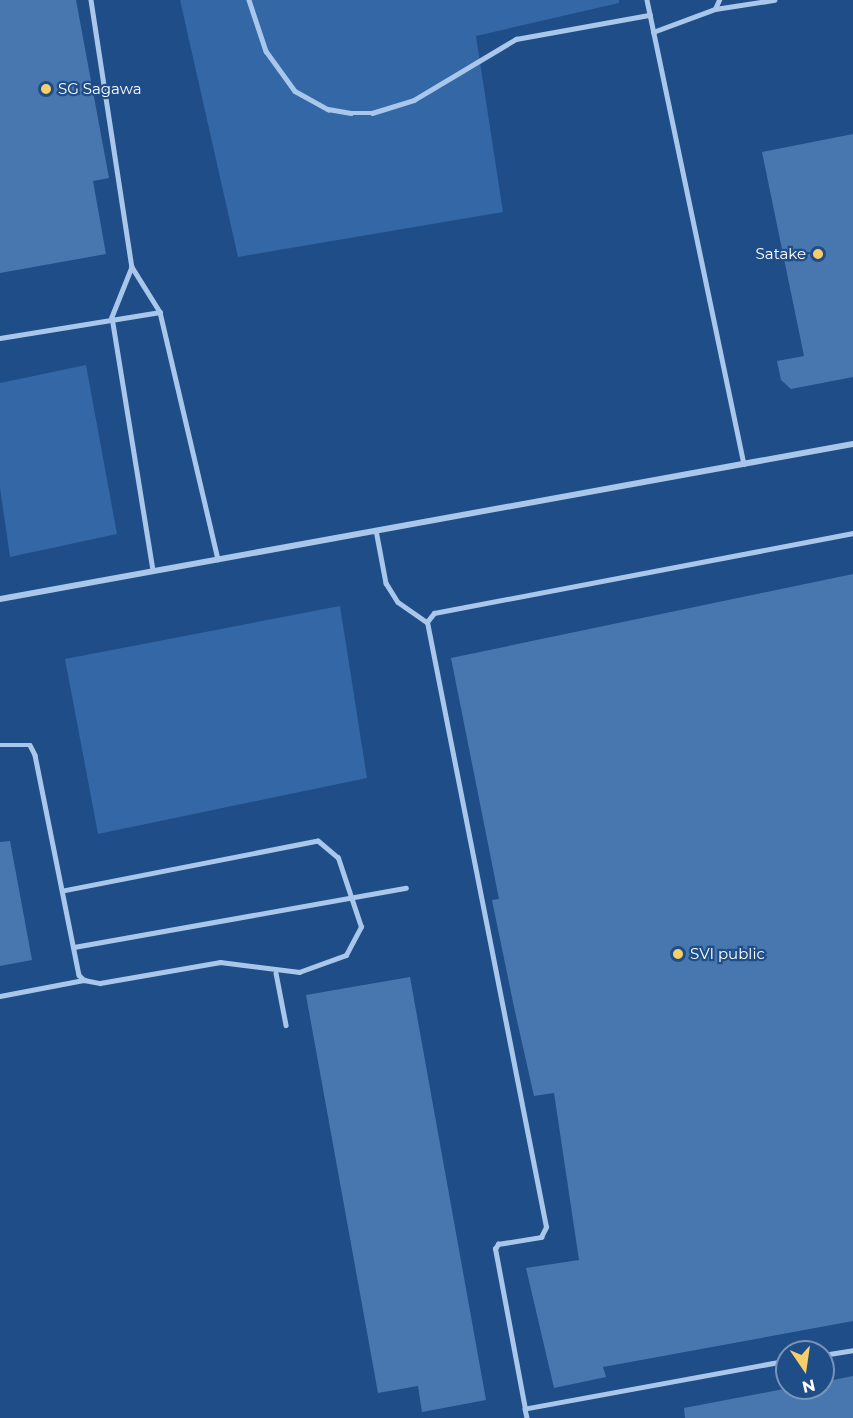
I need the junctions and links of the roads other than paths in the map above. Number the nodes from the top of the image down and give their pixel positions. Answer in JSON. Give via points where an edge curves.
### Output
{"nodes":[{"id":1,"x":92,"y":0,"type":"edge"},
{"id":2,"x":249,"y":0,"type":"edge"},
{"id":3,"x":647,"y":0,"type":"edge"},
{"id":4,"x":719,"y":0,"type":"edge"},
{"id":5,"x":774,"y":0,"type":"edge"},
{"id":6,"x":716,"y":9,"type":"junction"},
{"id":7,"x":650,"y":15,"type":"junction"},
{"id":8,"x":653,"y":32,"type":"junction"},
{"id":9,"x":132,"y":267,"type":"junction"},
{"id":10,"x":160,"y":312,"type":"junction"},
{"id":11,"x":112,"y":317,"type":"junction"},
{"id":12,"x":0,"y":338,"type":"edge"},
{"id":13,"x":853,"y":444,"type":"edge"},
{"id":14,"x":744,"y":464,"type":"junction"},
{"id":15,"x":376,"y":530,"type":"junction"},
{"id":16,"x":853,"y":533,"type":"edge"},
{"id":17,"x":218,"y":559,"type":"junction"},
{"id":18,"x":153,"y":571,"type":"junction"},
{"id":19,"x":0,"y":599,"type":"edge"},
{"id":20,"x":426,"y":622,"type":"junction"},
{"id":21,"x":0,"y":745,"type":"edge"},
{"id":22,"x":406,"y":888,"type":"dead end"},
{"id":23,"x":63,"y":891,"type":"junction"},
{"id":24,"x":355,"y":901,"type":"junction"},
{"id":25,"x":74,"y":947,"type":"junction"},
{"id":26,"x":276,"y":973,"type":"junction"},
{"id":27,"x":84,"y":980,"type":"junction"},
{"id":28,"x":0,"y":996,"type":"edge"},
{"id":29,"x":286,"y":1025,"type":"dead end"},
{"id":30,"x":853,"y":1350,"type":"edge"},
{"id":31,"x":835,"y":1353,"type":"edge"},
{"id":32,"x":775,"y":1363,"type":"edge"},
{"id":33,"x":525,"y":1409,"type":"junction"},
{"id":34,"x":527,"y":1418,"type":"edge"}],
"edges":[{"from":1,"to":9,"type":"lane"},
{"from":2,"to":7,"type":"lane","via":[[266,51],[295,91],[328,109],[351,113],[372,113],[414,100],[516,39]]},
{"from":3,"to":7,"type":"lane"},
{"from":4,"to":6,"type":"lane"},
{"from":5,"to":6,"type":"lane"},
{"from":6,"to":8,"type":"lane"},
{"from":7,"to":8,"type":"lane"},
{"from":8,"to":14,"type":"lane"},
{"from":9,"to":10,"type":"lane"},
{"from":9,"to":11,"type":"lane"},
{"from":10,"to":11,"type":"lane"},
{"from":10,"to":17,"type":"lane"},
{"from":11,"to":12,"type":"lane"},
{"from":11,"to":18,"type":"lane"},
{"from":13,"to":14,"type":"street"},
{"from":14,"to":15,"type":"street"},
{"from":15,"to":17,"type":"street"},
{"from":15,"to":20,"type":"lane","via":[[386,584],[398,602]]},
{"from":16,"to":20,"type":"lane","via":[[434,613]]},
{"from":17,"to":18,"type":"street"},
{"from":18,"to":19,"type":"street"},
{"from":20,"to":33,"type":"lane","via":[[546,1227],[541,1237],[498,1244],[495,1249]]},
{"from":21,"to":23,"type":"lane","via":[[30,745],[35,755]]},
{"from":22,"to":24,"type":"lane"},
{"from":23,"to":24,"type":"lane","via":[[318,842],[338,858]]},
{"from":23,"to":25,"type":"lane"},
{"from":24,"to":25,"type":"lane"},
{"from":24,"to":26,"type":"lane","via":[[361,927],[346,955],[299,972]]},
{"from":25,"to":27,"type":"lane"},
{"from":26,"to":27,"type":"lane","via":[[242,962],[220,962],[100,983]]},
{"from":26,"to":29,"type":"lane"},
{"from":27,"to":28,"type":"lane"},
{"from":30,"to":31,"type":"lane"},
{"from":32,"to":33,"type":"lane"},
{"from":33,"to":34,"type":"lane"}]}
